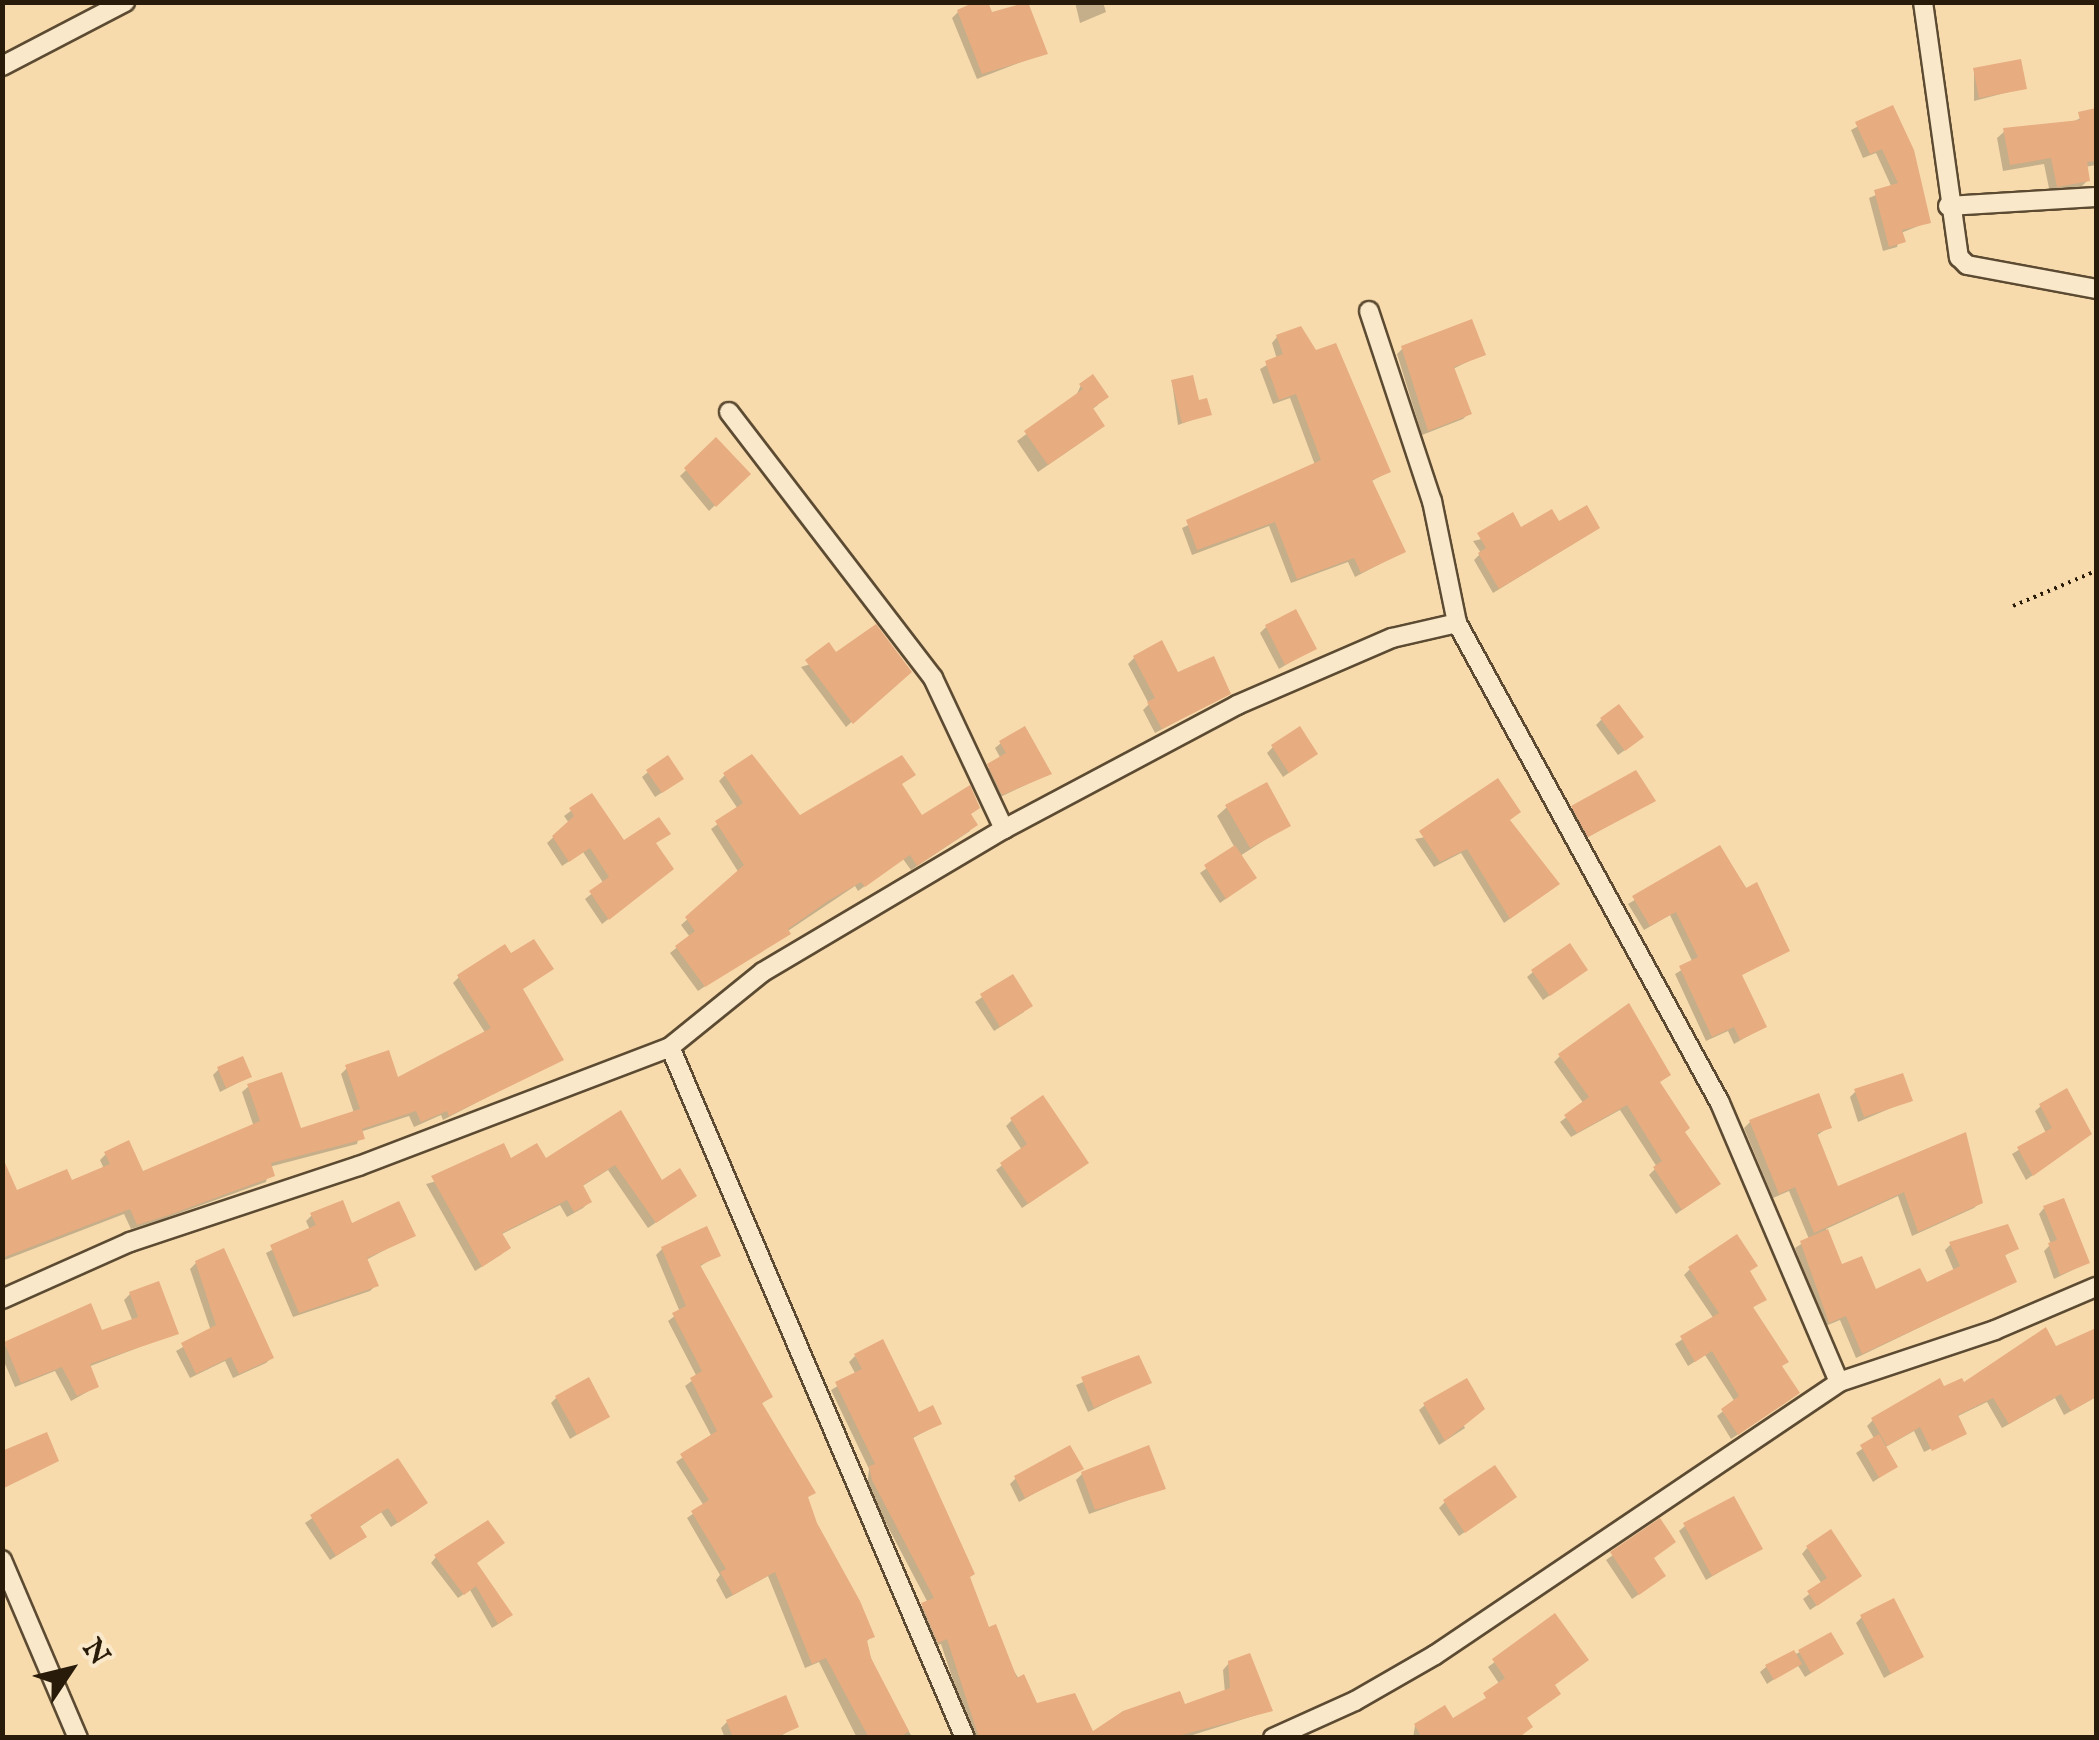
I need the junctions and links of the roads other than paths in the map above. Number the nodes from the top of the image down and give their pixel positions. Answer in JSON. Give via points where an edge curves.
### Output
{"nodes":[{"id":1,"x":125,"y":2,"type":"edge"},
{"id":2,"x":1923,"y":2,"type":"edge"},
{"id":3,"x":2,"y":66,"type":"edge"},
{"id":4,"x":2096,"y":198,"type":"edge"},
{"id":5,"x":1948,"y":206,"type":"junction"},
{"id":6,"x":2096,"y":290,"type":"edge"},
{"id":7,"x":1369,"y":310,"type":"dead end"},
{"id":8,"x":729,"y":412,"type":"dead end"},
{"id":9,"x":1456,"y":623,"type":"junction"},
{"id":10,"x":1004,"y":829,"type":"junction"},
{"id":11,"x":670,"y":1046,"type":"junction"},
{"id":12,"x":2096,"y":1288,"type":"edge"},
{"id":13,"x":2,"y":1298,"type":"edge"},
{"id":14,"x":1839,"y":1382,"type":"junction"},
{"id":15,"x":2,"y":1560,"type":"edge"},
{"id":16,"x":78,"y":1738,"type":"edge"},
{"id":17,"x":965,"y":1738,"type":"edge"},
{"id":18,"x":1273,"y":1738,"type":"edge"}],
"edges":[{"from":1,"to":3,"type":"street"},
{"from":2,"to":5,"type":"street"},
{"from":4,"to":5,"type":"street"},
{"from":5,"to":6,"type":"street","via":[[1954,246],[1966,265]]},
{"from":7,"to":9,"type":"street","via":[[1432,501]]},
{"from":8,"to":10,"type":"street","via":[[933,678]]},
{"from":9,"to":10,"type":"street","via":[[1392,638],[1237,705]]},
{"from":9,"to":14,"type":"street","via":[[1720,1103]]},
{"from":10,"to":11,"type":"street","via":[[763,972]]},
{"from":11,"to":13,"type":"street","via":[[359,1166],[130,1242]]},
{"from":11,"to":17,"type":"street"},
{"from":12,"to":14,"type":"street"},
{"from":14,"to":18,"type":"street","via":[[1434,1654]]},
{"from":15,"to":16,"type":"street"}]}
